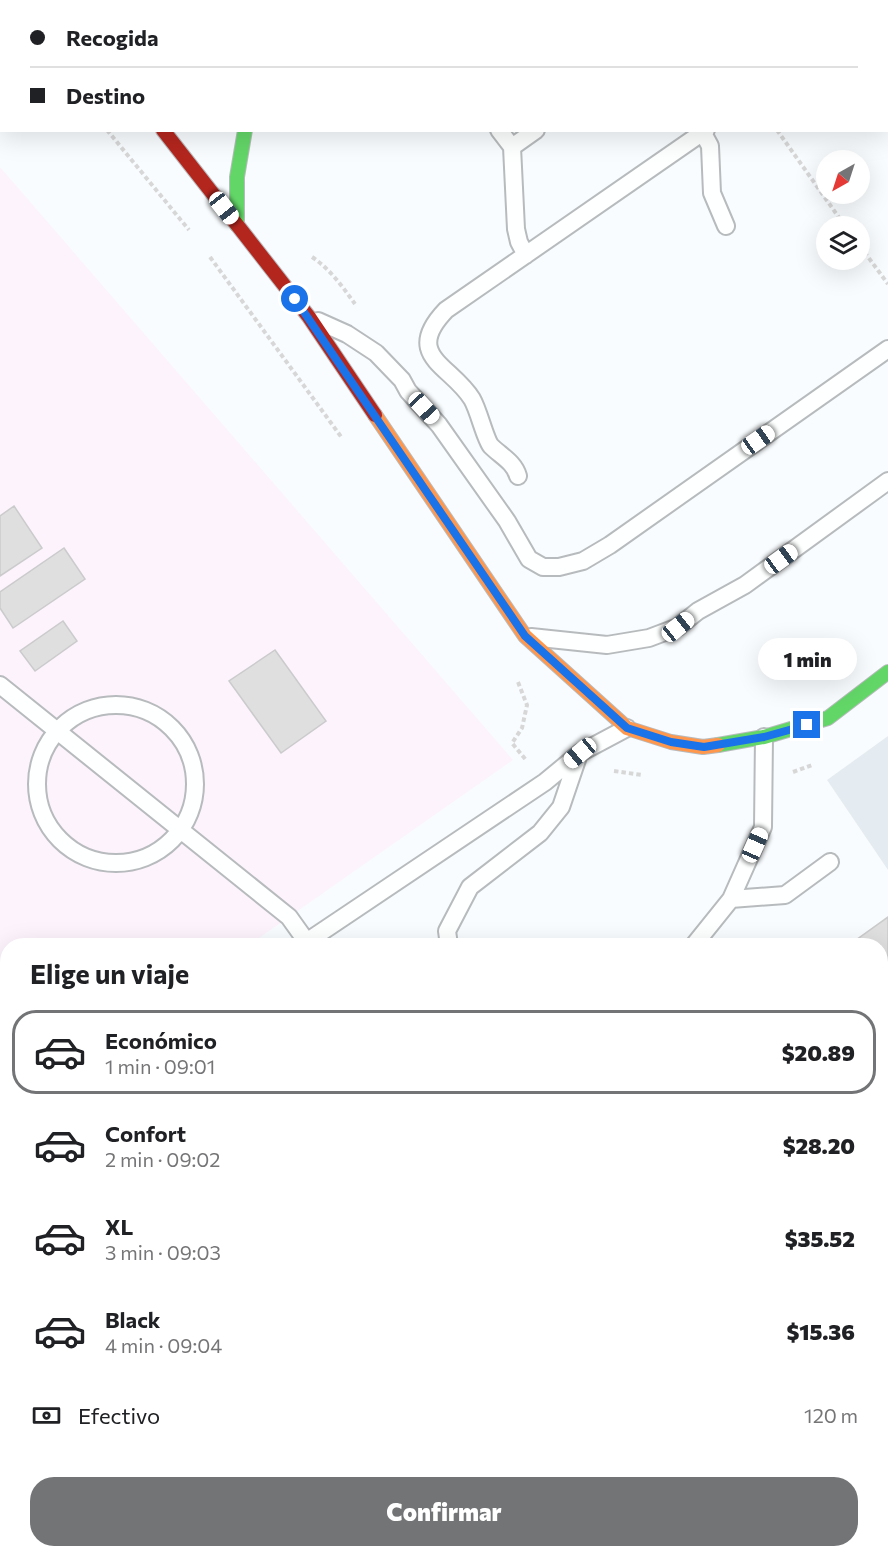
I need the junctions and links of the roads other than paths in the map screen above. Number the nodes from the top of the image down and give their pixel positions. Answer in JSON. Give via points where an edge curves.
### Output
{"nodes":[{"id":1,"x":165,"y":132,"type":"edge"},
{"id":2,"x":244,"y":132,"type":"edge"},
{"id":3,"x":501,"y":132,"type":"edge"},
{"id":4,"x":533,"y":132,"type":"edge"},
{"id":5,"x":704,"y":132,"type":"edge"},
{"id":6,"x":512,"y":147,"type":"junction"},
{"id":7,"x":237,"y":225,"type":"junction"},
{"id":8,"x":726,"y":226,"type":"dead end"},
{"id":9,"x":526,"y":255,"type":"junction"},
{"id":10,"x":309,"y":317,"type":"junction"},
{"id":11,"x":888,"y":349,"type":"edge"},
{"id":12,"x":518,"y":476,"type":"dead end"},
{"id":13,"x":888,"y":481,"type":"edge"},
{"id":14,"x":525,"y":636,"type":"junction"},
{"id":15,"x":888,"y":672,"type":"edge"},
{"id":16,"x":0,"y":685,"type":"edge"},
{"id":17,"x":627,"y":728,"type":"junction"},
{"id":18,"x":56,"y":730,"type":"junction"},
{"id":19,"x":764,"y":737,"type":"junction"},
{"id":20,"x":580,"y":753,"type":"junction"},
{"id":21,"x":182,"y":831,"type":"junction"},
{"id":22,"x":830,"y":862,"type":"dead end"},
{"id":23,"x":731,"y":899,"type":"junction"},
{"id":24,"x":302,"y":938,"type":"edge"},
{"id":25,"x":315,"y":938,"type":"edge"},
{"id":26,"x":448,"y":938,"type":"edge"},
{"id":27,"x":700,"y":938,"type":"edge"}],
"edges":[{"from":1,"to":7,"type":"street"},
{"from":2,"to":7,"type":"street","via":[[235,189]]},
{"from":3,"to":6,"type":"lane"},
{"from":4,"to":6,"type":"lane"},
{"from":5,"to":8,"type":"lane","via":[[710,146],[712,193]]},
{"from":5,"to":9,"type":"lane"},
{"from":6,"to":9,"type":"lane","via":[[516,229]]},
{"from":7,"to":10,"type":"street"},
{"from":9,"to":12,"type":"lane","via":[[446,310],[427,335],[435,360],[471,397],[489,444],[516,469]]},
{"from":10,"to":11,"type":"lane","via":[[347,334],[392,369],[439,425],[529,559],[543,567],[583,561],[610,545]]},
{"from":10,"to":14,"type":"street"},
{"from":13,"to":14,"type":"lane","via":[[746,585],[698,610],[678,627],[649,638],[607,645]]},
{"from":14,"to":17,"type":"street"},
{"from":15,"to":19,"type":"street","via":[[828,718]]},
{"from":16,"to":18,"type":"lane"},
{"from":17,"to":19,"type":"street","via":[[671,742],[704,747]]},
{"from":17,"to":20,"type":"lane"},
{"from":18,"to":21,"type":"lane"},
{"from":18,"to":21,"type":"lane","via":[[76,714],[106,704],[137,706],[165,720],[186,744],[196,774],[194,805]]},
{"from":18,"to":21,"type":"lane","via":[[39,759],[36,786],[41,814],[57,837],[79,855],[106,863],[133,862],[159,852]]},
{"from":19,"to":23,"type":"lane","via":[[763,827]]},
{"from":20,"to":25,"type":"lane","via":[[544,782]]},
{"from":20,"to":26,"type":"lane","via":[[561,807],[540,833],[471,887],[447,931]]},
{"from":21,"to":24,"type":"lane","via":[[289,917]]},
{"from":22,"to":23,"type":"lane","via":[[785,895]]},
{"from":23,"to":27,"type":"lane"}]}
